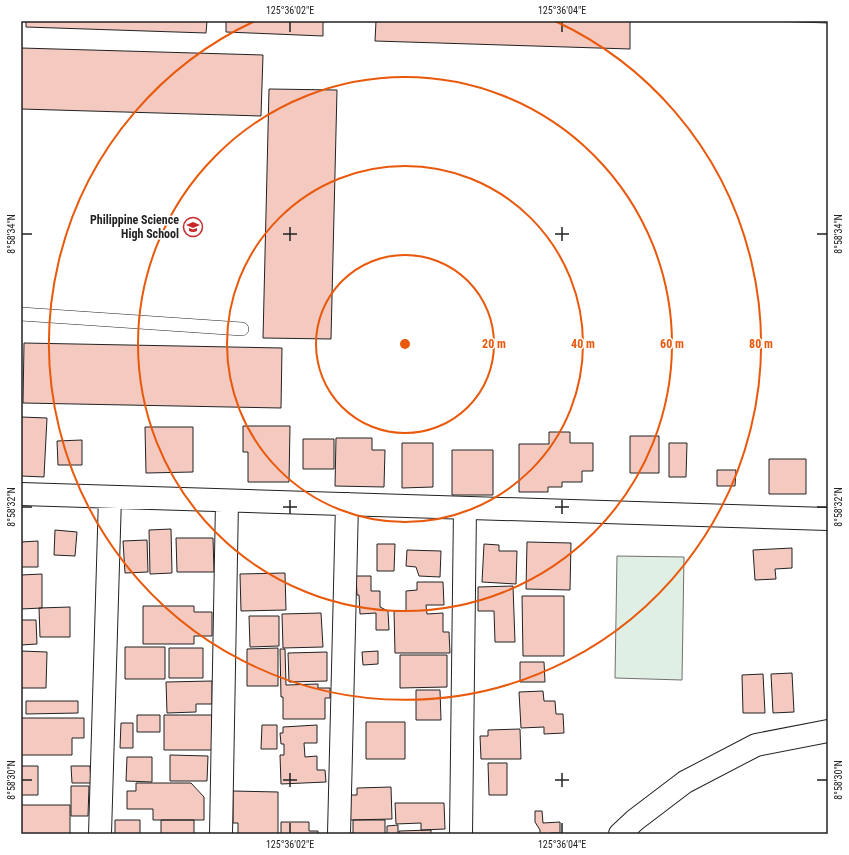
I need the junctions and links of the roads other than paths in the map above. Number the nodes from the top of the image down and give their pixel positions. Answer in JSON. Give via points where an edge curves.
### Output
{"nodes":[{"id":1,"x":21,"y":314,"type":"edge"},
{"id":2,"x":242,"y":329,"type":"dead end"},
{"id":3,"x":21,"y":494,"type":"edge"},
{"id":4,"x":110,"y":497,"type":"junction"},
{"id":5,"x":227,"y":500,"type":"junction"},
{"id":6,"x":346,"y":504,"type":"junction"},
{"id":7,"x":465,"y":508,"type":"junction"},
{"id":8,"x":828,"y":519,"type":"edge"},
{"id":9,"x":828,"y":731,"type":"edge"},
{"id":10,"x":100,"y":834,"type":"edge"},
{"id":11,"x":221,"y":834,"type":"edge"},
{"id":12,"x":339,"y":834,"type":"edge"},
{"id":13,"x":461,"y":834,"type":"edge"},
{"id":14,"x":620,"y":834,"type":"edge"}],
"edges":[{"from":1,"to":2,"type":"lane"},
{"from":3,"to":4,"type":"street"},
{"from":4,"to":5,"type":"street"},
{"from":4,"to":10,"type":"street"},
{"from":5,"to":6,"type":"street"},
{"from":5,"to":11,"type":"street"},
{"from":6,"to":7,"type":"street"},
{"from":6,"to":12,"type":"street"},
{"from":7,"to":8,"type":"street"},
{"from":7,"to":13,"type":"street"},
{"from":9,"to":14,"type":"street","via":[[756,746],[685,782],[634,820]]}]}
